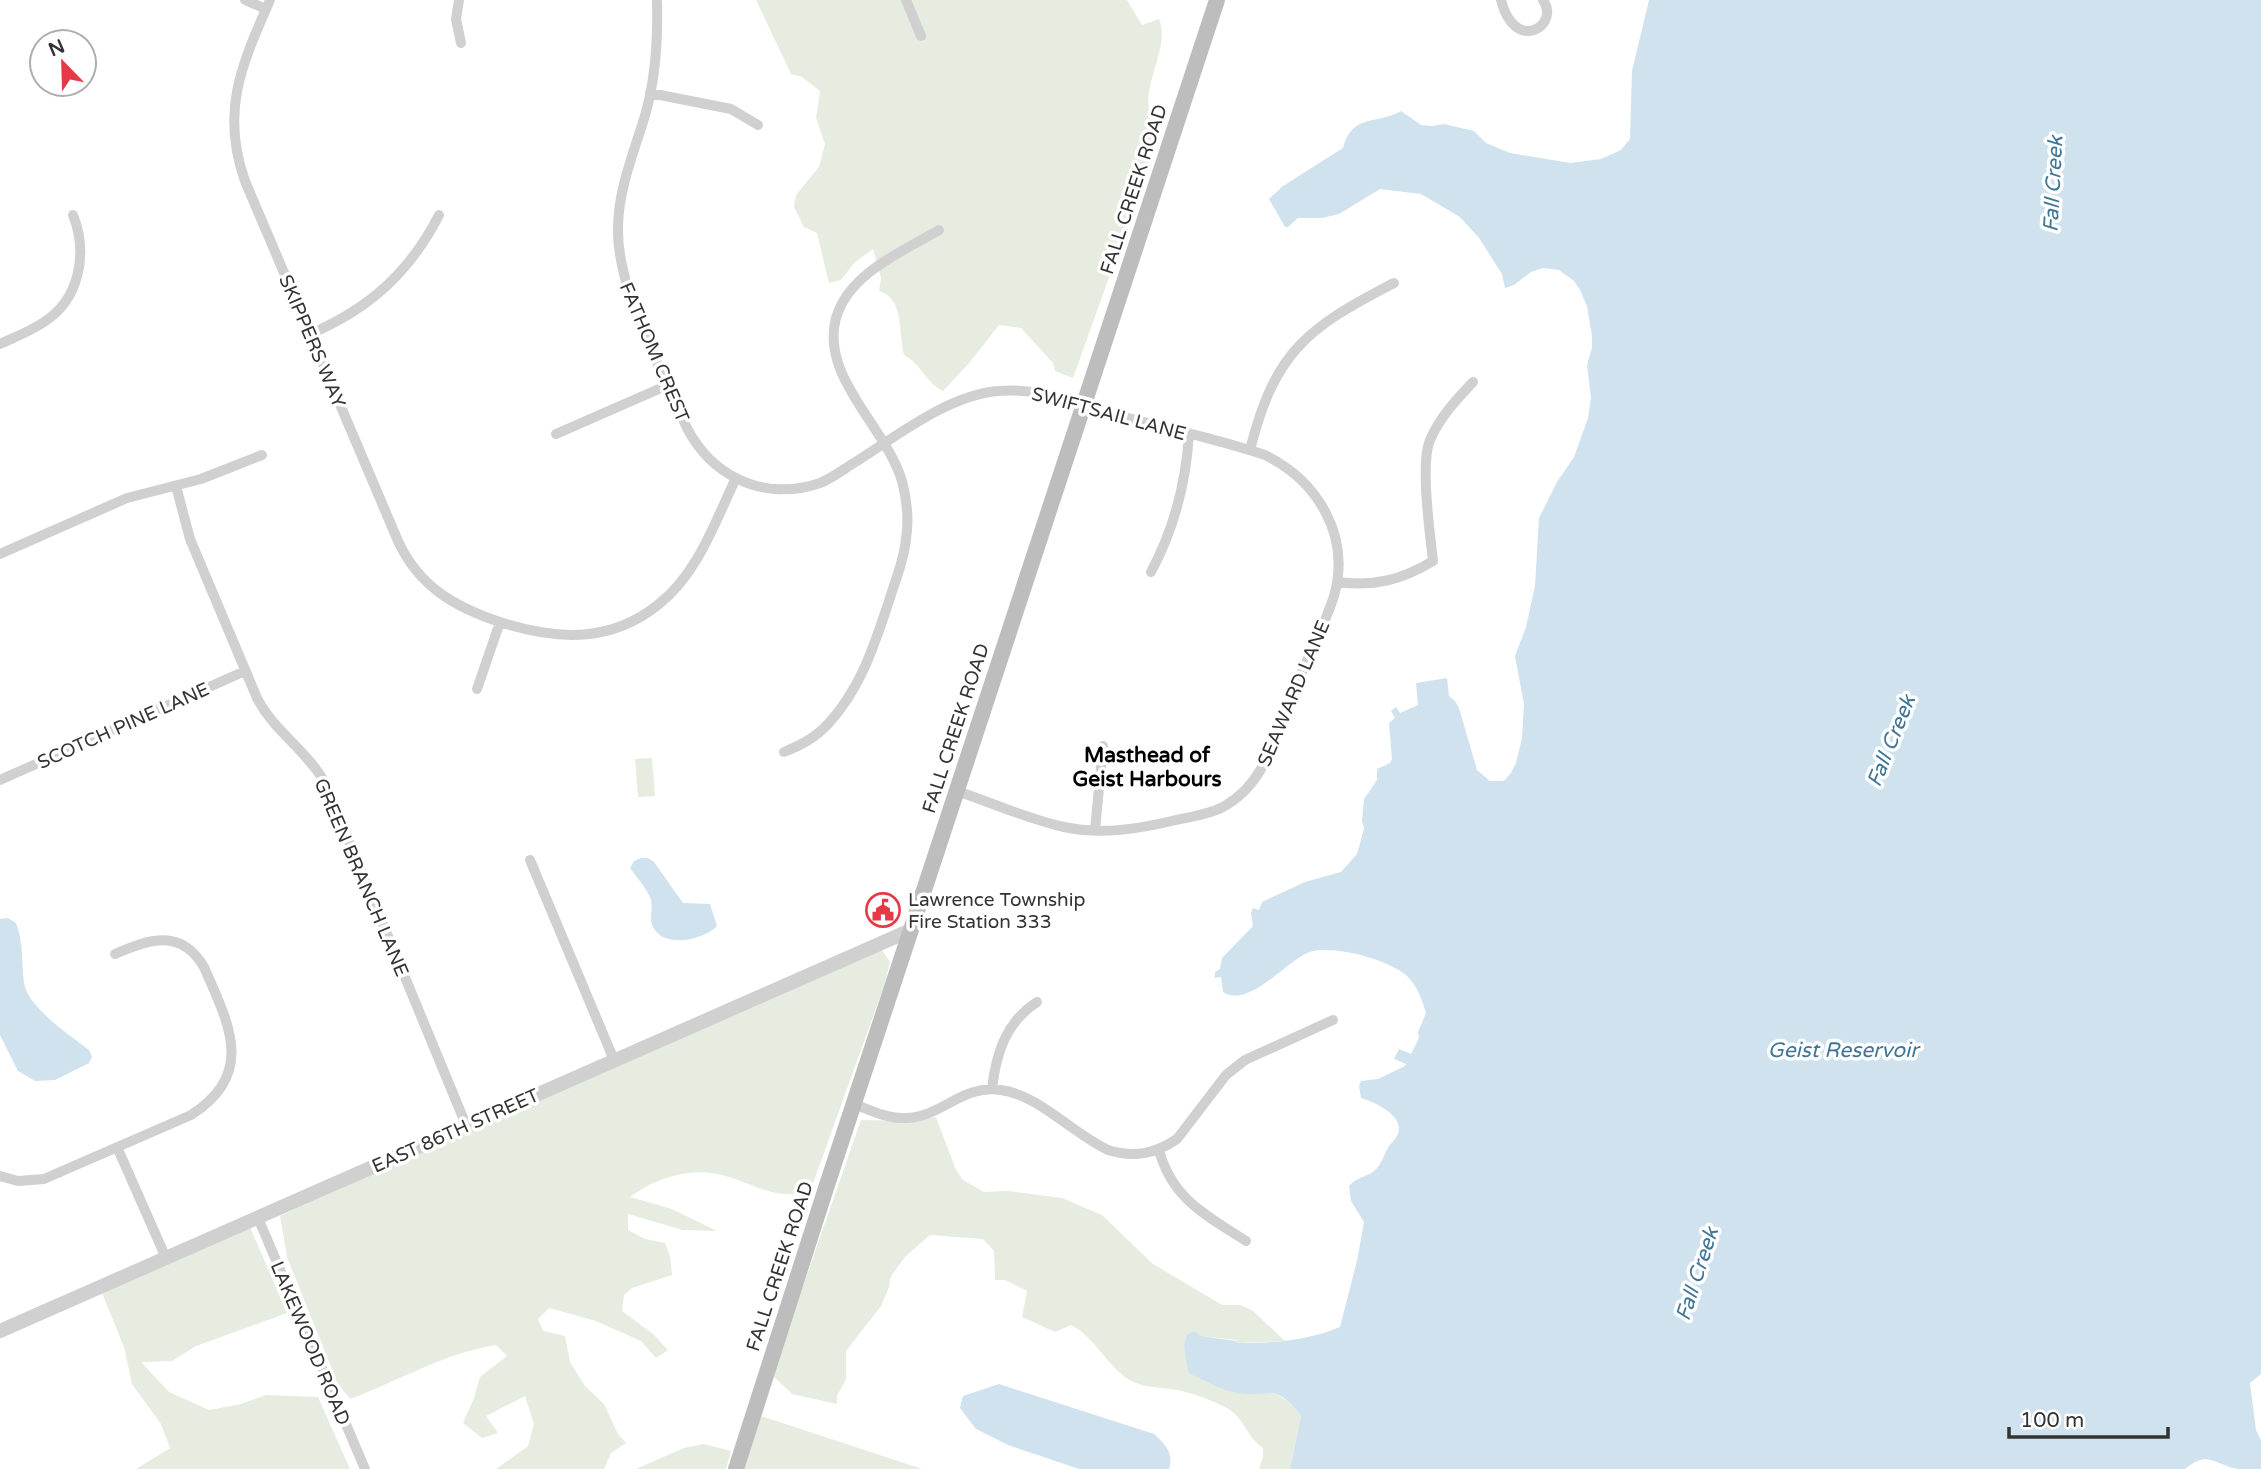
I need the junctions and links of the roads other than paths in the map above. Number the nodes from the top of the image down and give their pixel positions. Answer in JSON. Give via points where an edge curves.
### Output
{"nodes":[{"id":1,"x":245,"y":0,"type":"edge"},
{"id":2,"x":459,"y":0,"type":"edge"},
{"id":3,"x":657,"y":0,"type":"edge"},
{"id":4,"x":906,"y":0,"type":"edge"},
{"id":5,"x":1217,"y":0,"type":"edge"},
{"id":6,"x":1501,"y":0,"type":"edge"},
{"id":7,"x":1543,"y":0,"type":"edge"},
{"id":8,"x":268,"y":5,"type":"edge"},
{"id":9,"x":921,"y":36,"type":"dead end"},
{"id":10,"x":461,"y":43,"type":"dead end"},
{"id":11,"x":650,"y":93,"type":"junction"},
{"id":12,"x":758,"y":125,"type":"dead end"},
{"id":13,"x":74,"y":215,"type":"dead end"},
{"id":14,"x":439,"y":215,"type":"dead end"},
{"id":15,"x":939,"y":230,"type":"dead end"},
{"id":16,"x":1394,"y":283,"type":"dead end"},
{"id":17,"x":310,"y":334,"type":"junction"},
{"id":18,"x":0,"y":344,"type":"edge"},
{"id":19,"x":1473,"y":382,"type":"dead end"},
{"id":20,"x":668,"y":385,"type":"junction"},
{"id":21,"x":1084,"y":405,"type":"junction"},
{"id":22,"x":556,"y":434,"type":"dead end"},
{"id":23,"x":1189,"y":434,"type":"junction"},
{"id":24,"x":885,"y":443,"type":"junction"},
{"id":25,"x":1250,"y":450,"type":"junction"},
{"id":26,"x":262,"y":455,"type":"dead end"},
{"id":27,"x":736,"y":478,"type":"junction"},
{"id":28,"x":176,"y":486,"type":"junction"},
{"id":29,"x":0,"y":554,"type":"edge"},
{"id":30,"x":1151,"y":572,"type":"dead end"},
{"id":31,"x":1337,"y":582,"type":"junction"},
{"id":32,"x":500,"y":622,"type":"junction"},
{"id":33,"x":246,"y":671,"type":"junction"},
{"id":34,"x":478,"y":689,"type":"dead end"},
{"id":35,"x":1103,"y":746,"type":"dead end"},
{"id":36,"x":783,"y":752,"type":"dead end"},
{"id":37,"x":0,"y":780,"type":"edge"},
{"id":38,"x":957,"y":791,"type":"junction"},
{"id":39,"x":1095,"y":830,"type":"junction"},
{"id":40,"x":530,"y":860,"type":"dead end"},
{"id":41,"x":911,"y":930,"type":"junction"},
{"id":42,"x":115,"y":954,"type":"dead end"},
{"id":43,"x":1037,"y":1002,"type":"dead end"},
{"id":44,"x":1333,"y":1020,"type":"dead end"},
{"id":45,"x":614,"y":1060,"type":"junction"},
{"id":46,"x":992,"y":1089,"type":"junction"},
{"id":47,"x":854,"y":1104,"type":"junction"},
{"id":48,"x":466,"y":1125,"type":"junction"},
{"id":49,"x":117,"y":1147,"type":"junction"},
{"id":50,"x":1158,"y":1150,"type":"junction"},
{"id":51,"x":0,"y":1176,"type":"edge"},
{"id":52,"x":258,"y":1218,"type":"junction"},
{"id":53,"x":1246,"y":1241,"type":"dead end"},
{"id":54,"x":166,"y":1258,"type":"junction"},
{"id":55,"x":0,"y":1331,"type":"edge"},
{"id":56,"x":365,"y":1469,"type":"edge"},
{"id":57,"x":736,"y":1469,"type":"edge"}],
"edges":[{"from":1,"to":8,"type":"street"},
{"from":2,"to":10,"type":"street","via":[[456,19]]},
{"from":3,"to":11,"type":"street","name":"FATHOM CREST"},
{"from":4,"to":9,"type":"street"},
{"from":5,"to":21,"type":"main road","name":"FALL CREEK ROAD"},
{"from":6,"to":7,"type":"street","via":[[1510,23],[1526,32],[1544,24],[1547,5]]},
{"from":8,"to":17,"type":"street","name":"SKIPPERS WAY","via":[[238,80],[234,140],[245,181]]},
{"from":11,"to":12,"type":"street","via":[[731,109]]},
{"from":11,"to":20,"type":"street","name":"FATHOM CREST","via":[[621,193],[618,247],[629,295]]},
{"from":13,"to":18,"type":"street","via":[[81,249],[71,292],[46,322]]},
{"from":14,"to":17,"type":"street","via":[[421,248],[391,283],[349,315]]},
{"from":15,"to":24,"type":"street","via":[[866,274],[837,314],[833,339],[837,363]]},
{"from":16,"to":25,"type":"street","via":[[1332,316],[1298,346],[1268,391]]},
{"from":17,"to":32,"type":"street","name":"SKIPPERS WAY","via":[[408,559],[447,600]]},
{"from":19,"to":31,"type":"street","via":[[1447,410],[1429,442],[1426,486],[1433,561],[1382,583]]},
{"from":20,"to":22,"type":"street"},
{"from":20,"to":27,"type":"street","name":"FATHOM CREST","via":[[697,445],[715,465]]},
{"from":21,"to":23,"type":"street","name":"SWIFTSAIL LANE"},
{"from":21,"to":24,"type":"street","name":"SWIFTSAIL LANE","via":[[1042,392],[986,393],[944,407]]},
{"from":21,"to":38,"type":"main road","name":"FALL CREEK ROAD"},
{"from":23,"to":25,"type":"street","name":"SWIFTSAIL LANE"},
{"from":23,"to":30,"type":"street","via":[[1178,508]]},
{"from":24,"to":27,"type":"street","name":"SWIFTSAIL LANE","via":[[825,481],[801,488],[760,487]]},
{"from":24,"to":36,"type":"street","via":[[898,470],[906,504],[906,539],[868,664],[828,725],[809,741]]},
{"from":25,"to":31,"type":"street","name":"SWIFTSAIL LANE","via":[[1294,472],[1321,502],[1335,538]]},
{"from":26,"to":28,"type":"street"},
{"from":27,"to":32,"type":"street","name":"SKIPPERS WAY","via":[[687,574],[657,606],[632,621],[594,633],[561,636]]},
{"from":28,"to":29,"type":"street","via":[[127,498]]},
{"from":28,"to":33,"type":"street","name":"GREEN BRANCH LANE","via":[[190,539]]},
{"from":31,"to":39,"type":"street","name":"SEAWARD LANE","via":[[1265,760],[1242,793],[1198,816],[1126,830]]},
{"from":32,"to":34,"type":"street"},
{"from":33,"to":37,"type":"street","name":"SCOTCH PINE LANE"},
{"from":33,"to":48,"type":"street","name":"GREEN BRANCH LANE","via":[[265,712],[324,781]]},
{"from":35,"to":39,"type":"street"},
{"from":38,"to":39,"type":"street","name":"SEAWARD LANE","via":[[1050,824]]},
{"from":38,"to":41,"type":"main road","name":"FALL CREEK ROAD"},
{"from":40,"to":45,"type":"street"},
{"from":41,"to":45,"type":"street","name":"EAST 86TH STREET"},
{"from":41,"to":47,"type":"main road","name":"FALL CREEK ROAD"},
{"from":42,"to":49,"type":"street","via":[[150,940],[174,942],[190,950],[204,967],[228,1022],[233,1046],[227,1076],[212,1099],[191,1115]]},
{"from":43,"to":46,"type":"street","via":[[1007,1033],[998,1051]]},
{"from":44,"to":50,"type":"street","via":[[1245,1060],[1226,1075],[1186,1130]]},
{"from":45,"to":48,"type":"street","name":"EAST 86TH STREET"},
{"from":46,"to":47,"type":"street","via":[[971,1091],[913,1118],[893,1117]]},
{"from":46,"to":50,"type":"street","via":[[1028,1099],[1108,1150],[1139,1155]]},
{"from":47,"to":57,"type":"main road","name":"FALL CREEK ROAD"},
{"from":48,"to":52,"type":"street","name":"EAST 86TH STREET"},
{"from":49,"to":51,"type":"street","via":[[44,1178],[24,1181]]},
{"from":49,"to":54,"type":"street"},
{"from":50,"to":53,"type":"street","via":[[1184,1198]]},
{"from":52,"to":54,"type":"street","name":"EAST 86TH STREET"},
{"from":52,"to":56,"type":"street","name":"LAKEWOOD ROAD"},
{"from":54,"to":55,"type":"street","name":"EAST 86TH STREET"}]}
